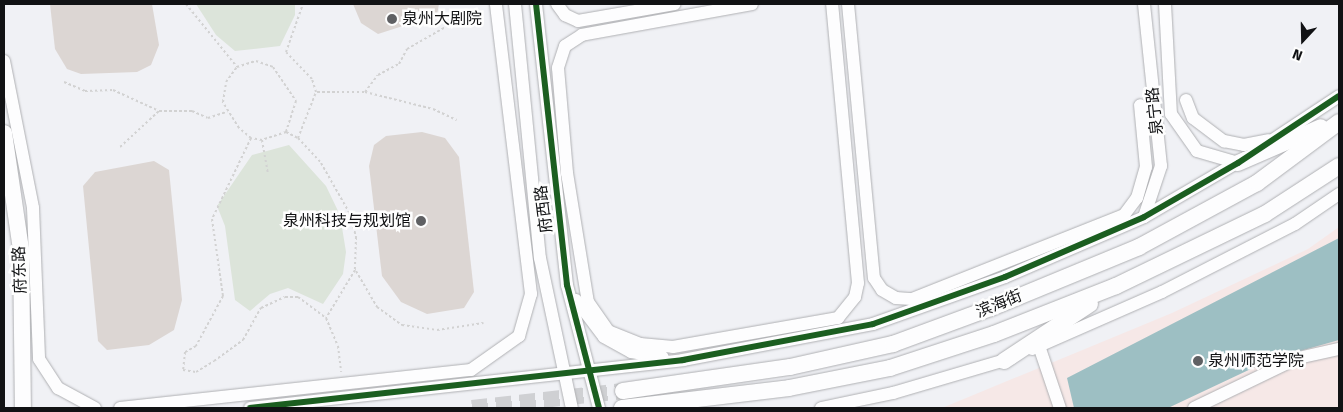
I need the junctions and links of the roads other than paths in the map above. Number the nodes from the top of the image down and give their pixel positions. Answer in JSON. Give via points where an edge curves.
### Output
{"nodes":[{"id":1,"x":496,"y":4,"type":"edge"},
{"id":2,"x":516,"y":4,"type":"edge"},
{"id":3,"x":536,"y":4,"type":"edge"},
{"id":4,"x":547,"y":4,"type":"edge"},
{"id":5,"x":557,"y":4,"type":"edge"},
{"id":6,"x":675,"y":4,"type":"edge"},
{"id":7,"x":713,"y":4,"type":"edge"},
{"id":8,"x":752,"y":4,"type":"edge"},
{"id":9,"x":832,"y":4,"type":"edge"},
{"id":10,"x":840,"y":4,"type":"edge"},
{"id":11,"x":848,"y":4,"type":"edge"},
{"id":12,"x":1144,"y":4,"type":"edge"},
{"id":13,"x":1165,"y":4,"type":"edge"},
{"id":14,"x":577,"y":29,"type":"junction"},
{"id":15,"x":4,"y":61,"type":"edge"},
{"id":16,"x":543,"y":85,"type":"junction"},
{"id":17,"x":1339,"y":96,"type":"edge"},
{"id":18,"x":1186,"y":100,"type":"dead end"},
{"id":19,"x":1140,"y":105,"type":"dead end"},
{"id":20,"x":1339,"y":121,"type":"edge"},
{"id":21,"x":4,"y":134,"type":"edge"},
{"id":22,"x":1274,"y":139,"type":"junction"},
{"id":23,"x":1238,"y":163,"type":"junction"},
{"id":24,"x":1339,"y":166,"type":"edge"},
{"id":25,"x":1339,"y":194,"type":"edge"},
{"id":26,"x":1144,"y":216,"type":"junction"},
{"id":27,"x":540,"y":258,"type":"junction"},
{"id":28,"x":866,"y":279,"type":"junction"},
{"id":29,"x":567,"y":285,"type":"junction"},
{"id":30,"x":1116,"y":286,"type":"junction"},
{"id":31,"x":916,"y":309,"type":"junction"},
{"id":32,"x":841,"y":330,"type":"junction"},
{"id":33,"x":1039,"y":346,"type":"junction"},
{"id":34,"x":22,"y":347,"type":"junction"},
{"id":35,"x":1339,"y":349,"type":"edge"},
{"id":36,"x":683,"y":360,"type":"junction"},
{"id":37,"x":1004,"y":361,"type":"junction"},
{"id":38,"x":590,"y":369,"type":"junction"},
{"id":39,"x":564,"y":372,"type":"junction"},
{"id":40,"x":470,"y":382,"type":"junction"},
{"id":41,"x":623,"y":391,"type":"tunnel mouth"},
{"id":42,"x":22,"y":408,"type":"edge"},
{"id":43,"x":79,"y":408,"type":"edge"},
{"id":44,"x":95,"y":408,"type":"edge"},
{"id":45,"x":120,"y":408,"type":"edge"},
{"id":46,"x":250,"y":408,"type":"edge"},
{"id":47,"x":572,"y":408,"type":"edge"},
{"id":48,"x":599,"y":408,"type":"edge"},
{"id":49,"x":622,"y":408,"type":"tunnel mouth"},
{"id":50,"x":821,"y":408,"type":"edge"},
{"id":51,"x":1060,"y":408,"type":"edge"},
{"id":52,"x":1194,"y":408,"type":"edge"}],
"edges":[{"from":1,"to":45,"type":"street","via":[[531,294],[519,336],[471,370]]},
{"from":2,"to":27,"type":"street","name":"府西路"},
{"from":3,"to":16,"type":"street","name":"府西路"},
{"from":4,"to":14,"type":"street"},
{"from":5,"to":6,"type":"street","via":[[565,15],[578,22]]},
{"from":7,"to":14,"type":"street"},
{"from":8,"to":9,"type":"street","via":[[582,35],[565,46],[558,68],[567,173],[588,302],[608,331],[640,344],[673,347],[838,318],[855,297],[858,283]]},
{"from":10,"to":28,"type":"street"},
{"from":11,"to":19,"type":"street","via":[[874,278],[882,290],[896,298],[912,299],[1124,215],[1137,198],[1146,167]]},
{"from":12,"to":26,"type":"street","name":"泉宁路","via":[[1161,166]]},
{"from":13,"to":23,"type":"street","name":"泉宁路","via":[[1171,114],[1197,151]]},
{"from":14,"to":16,"type":"street","via":[[561,44]]},
{"from":15,"to":44,"type":"street","via":[[33,208],[39,359],[58,388]]},
{"from":16,"to":29,"type":"street","name":"府西路"},
{"from":17,"to":22,"type":"street"},
{"from":18,"to":22,"type":"street","via":[[1193,118],[1224,141],[1244,145]]},
{"from":20,"to":23,"type":"main road"},
{"from":20,"to":41,"type":"main road","name":"滨海街","via":[[1257,183],[1139,247],[991,308],[893,344],[790,367]]},
{"from":21,"to":34,"type":"main road","name":"府东路","via":[[21,250]]},
{"from":22,"to":23,"type":"street"},
{"from":23,"to":26,"type":"street"},
{"from":24,"to":30,"type":"main road","name":"滨海街","via":[[1265,214]]},
{"from":25,"to":33,"type":"street","via":[[1295,224],[1162,292]]},
{"from":26,"to":31,"type":"street","via":[[1005,277]]},
{"from":27,"to":39,"type":"street","name":"府西路"},
{"from":27,"to":40,"type":"street","via":[[539,297],[524,340]]},
{"from":28,"to":31,"type":"street","via":[[877,295]]},
{"from":28,"to":32,"type":"street","via":[[853,316]]},
{"from":29,"to":36,"type":"street","via":[[604,337],[631,352]]},
{"from":29,"to":38,"type":"street","name":"府西路"},
{"from":30,"to":37,"type":"main road"},
{"from":30,"to":49,"type":"main road","name":"滨海街","via":[[890,368],[789,388]]},
{"from":31,"to":32,"type":"street"},
{"from":32,"to":36,"type":"street"},
{"from":33,"to":37,"type":"street"},
{"from":33,"to":51,"type":"street"},
{"from":34,"to":42,"type":"main road","name":"府东路"},
{"from":34,"to":43,"type":"street","via":[[53,396]]},
{"from":35,"to":52,"type":"street","via":[[1298,358]]},
{"from":36,"to":38,"type":"street"},
{"from":37,"to":50,"type":"street"},
{"from":38,"to":39,"type":"street"},
{"from":38,"to":48,"type":"street","name":"府西路"},
{"from":39,"to":40,"type":"street"},
{"from":39,"to":47,"type":"street","name":"府西路"},
{"from":40,"to":46,"type":"street"}]}
